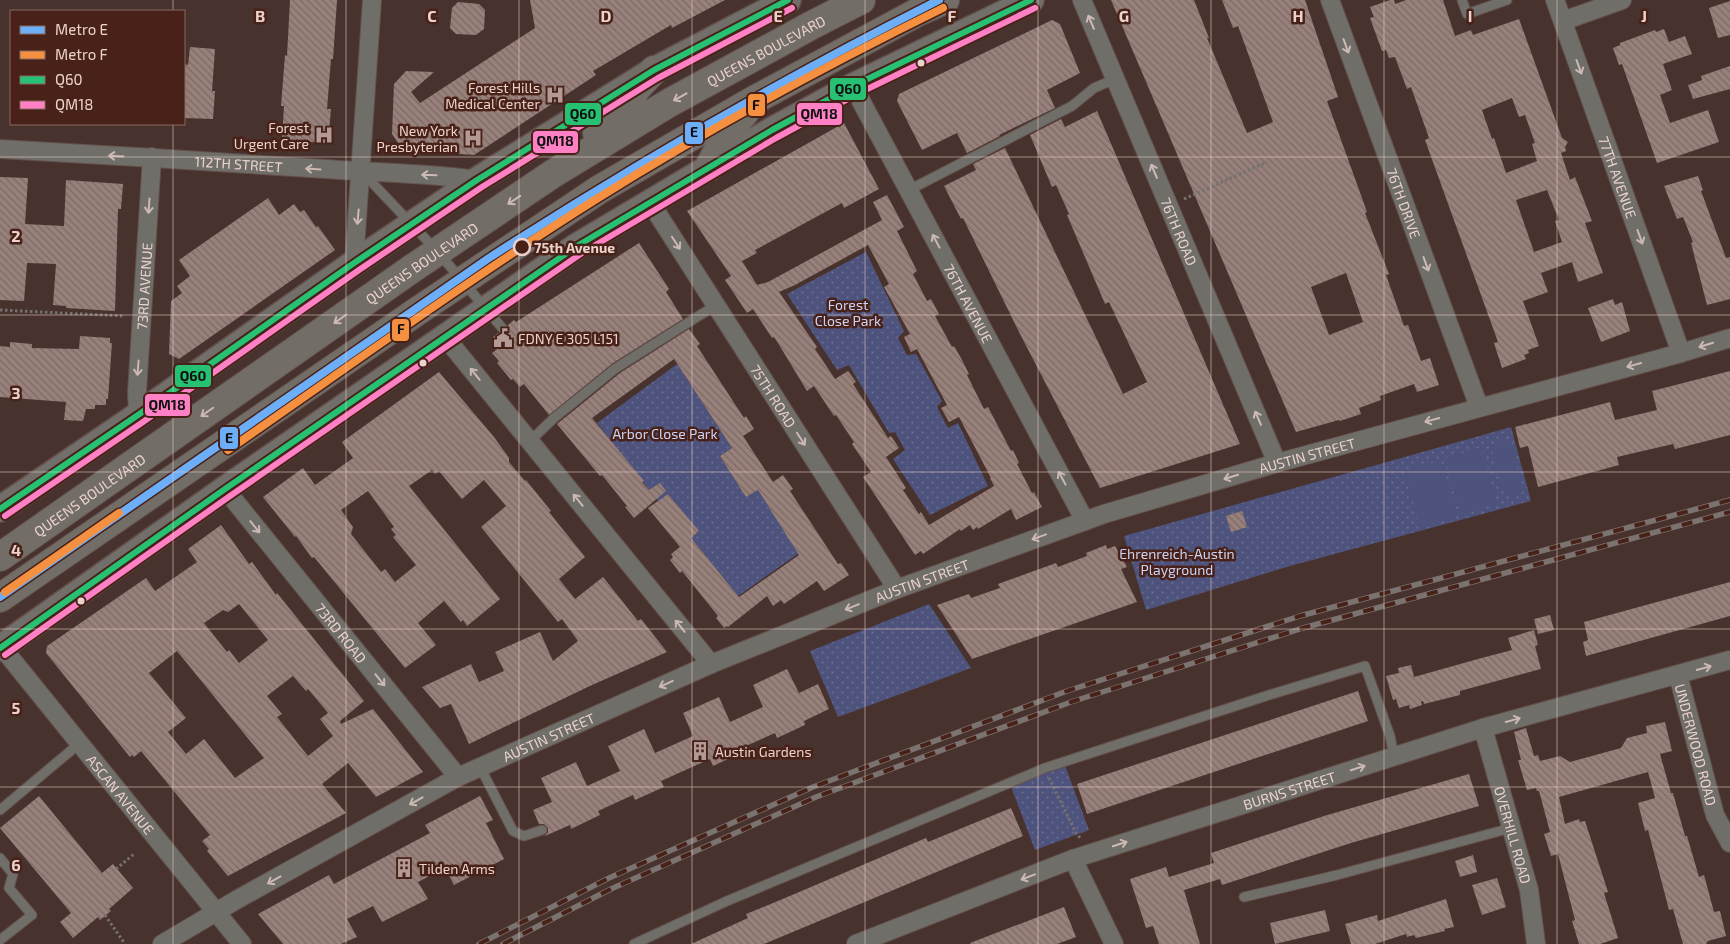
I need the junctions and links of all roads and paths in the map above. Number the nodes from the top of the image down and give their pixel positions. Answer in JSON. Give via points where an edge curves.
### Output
{"nodes":[{"id":1,"x":372,"y":0,"type":"edge"},
{"id":2,"x":788,"y":0,"type":"edge"},
{"id":3,"x":861,"y":0,"type":"edge"},
{"id":4,"x":945,"y":0,"type":"edge"},
{"id":5,"x":1031,"y":0,"type":"edge"},
{"id":6,"x":1082,"y":0,"type":"edge"},
{"id":7,"x":1330,"y":0,"type":"edge"},
{"id":8,"x":1462,"y":0,"type":"edge"},
{"id":9,"x":1507,"y":0,"type":"edge"},
{"id":10,"x":1555,"y":0,"type":"edge"},
{"id":11,"x":1622,"y":0,"type":"edge"},
{"id":12,"x":1563,"y":22,"type":"junction"},
{"id":13,"x":654,"y":70,"type":"junction"},
{"id":14,"x":1115,"y":79,"type":"junction"},
{"id":15,"x":853,"y":86,"type":"junction"},
{"id":16,"x":756,"y":99,"type":"junction"},
{"id":17,"x":0,"y":149,"type":"edge"},
{"id":18,"x":152,"y":158,"type":"junction"},
{"id":19,"x":1267,"y":162,"type":"dead end"},
{"id":20,"x":709,"y":167,"type":"junction"},
{"id":21,"x":361,"y":172,"type":"junction"},
{"id":22,"x":554,"y":172,"type":"junction"},
{"id":23,"x":477,"y":180,"type":"junction"},
{"id":24,"x":909,"y":190,"type":"junction"},
{"id":25,"x":1184,"y":200,"type":"dead end"},
{"id":26,"x":650,"y":202,"type":"junction"},
{"id":27,"x":413,"y":224,"type":"junction"},
{"id":28,"x":437,"y":252,"type":"junction"},
{"id":29,"x":354,"y":263,"type":"junction"},
{"id":30,"x":462,"y":282,"type":"junction"},
{"id":31,"x":716,"y":305,"type":"junction"},
{"id":32,"x":485,"y":309,"type":"junction"},
{"id":33,"x":0,"y":310,"type":"edge"},
{"id":34,"x":124,"y":316,"type":"dead end"},
{"id":35,"x":503,"y":330,"type":"dead end"},
{"id":36,"x":445,"y":337,"type":"junction"},
{"id":37,"x":1730,"y":338,"type":"edge"},
{"id":38,"x":1681,"y":353,"type":"junction"},
{"id":39,"x":1479,"y":407,"type":"junction"},
{"id":40,"x":138,"y":415,"type":"junction"},
{"id":41,"x":530,"y":441,"type":"junction"},
{"id":42,"x":1277,"y":462,"type":"junction"},
{"id":43,"x":225,"y":489,"type":"junction"},
{"id":44,"x":0,"y":509,"type":"edge"},
{"id":45,"x":1085,"y":521,"type":"junction"},
{"id":46,"x":0,"y":557,"type":"edge"},
{"id":47,"x":897,"y":589,"type":"junction"},
{"id":48,"x":0,"y":598,"type":"edge"},
{"id":49,"x":0,"y":647,"type":"edge"},
{"id":50,"x":1730,"y":660,"type":"edge"},
{"id":51,"x":711,"y":664,"type":"junction"},
{"id":52,"x":1678,"y":675,"type":"junction"},
{"id":53,"x":1483,"y":728,"type":"junction"},
{"id":54,"x":80,"y":743,"type":"junction"},
{"id":55,"x":1394,"y":757,"type":"junction"},
{"id":56,"x":480,"y":767,"type":"junction"},
{"id":57,"x":1044,"y":768,"type":"junction"},
{"id":58,"x":458,"y":777,"type":"junction"},
{"id":59,"x":0,"y":810,"type":"edge"},
{"id":60,"x":1511,"y":828,"type":"junction"},
{"id":61,"x":542,"y":830,"type":"dead end"},
{"id":62,"x":1085,"y":843,"type":"dead end"},
{"id":63,"x":1730,"y":843,"type":"edge"},
{"id":64,"x":134,"y":854,"type":"dead end"},
{"id":65,"x":0,"y":858,"type":"edge"},
{"id":66,"x":1073,"y":859,"type":"junction"},
{"id":67,"x":116,"y":869,"type":"dead end"},
{"id":68,"x":1244,"y":897,"type":"dead end"},
{"id":69,"x":216,"y":912,"type":"junction"},
{"id":70,"x":105,"y":915,"type":"dead end"},
{"id":71,"x":0,"y":940,"type":"edge"},
{"id":72,"x":859,"y":943,"type":"edge"},
{"id":73,"x":125,"y":944,"type":"edge"},
{"id":74,"x":162,"y":944,"type":"edge"},
{"id":75,"x":242,"y":944,"type":"edge"},
{"id":76,"x":634,"y":944,"type":"edge"},
{"id":77,"x":1114,"y":944,"type":"edge"},
{"id":78,"x":1536,"y":944,"type":"edge"}],
"edges":[{"from":1,"to":21,"type":"street"},
{"from":2,"to":13,"type":"street"},
{"from":3,"to":22,"type":"main road","name":"QUEENS BOULEVARD","one_way":true,"via":[[669,104]]},
{"from":4,"to":16,"type":"main road"},
{"from":5,"to":15,"type":"street"},
{"from":14,"to":6,"type":"street","name":"76TH ROAD","one_way":true},
{"from":7,"to":39,"type":"street","name":"76TH DRIVE","one_way":true},
{"from":8,"to":9,"type":"lane","via":[[1467,14]]},
{"from":10,"to":12,"type":"street","name":"77TH AVENUE"},
{"from":11,"to":12,"type":"street"},
{"from":12,"to":38,"type":"street","name":"77TH AVENUE","one_way":true},
{"from":13,"to":22,"type":"main road","via":[[635,90],[630,103]]},
{"from":13,"to":23,"type":"street"},
{"from":14,"to":24,"type":"lane","via":[[1094,88],[1072,106]]},
{"from":42,"to":14,"type":"street","name":"76TH ROAD","one_way":true},
{"from":15,"to":20,"type":"street"},
{"from":15,"to":24,"type":"street","name":"76TH AVENUE"},
{"from":16,"to":20,"type":"main road","via":[[726,135]]},
{"from":16,"to":30,"type":"main road","via":[[600,189]]},
{"from":18,"to":17,"type":"street","name":"112TH STREET","one_way":true},
{"from":21,"to":18,"type":"street","name":"112TH STREET","one_way":true},
{"from":18,"to":40,"type":"street","name":"73RD AVENUE","one_way":true},
{"from":19,"to":25,"type":"path"},
{"from":20,"to":26,"type":"street"},
{"from":23,"to":21,"type":"street","name":"112TH STREET","one_way":true},
{"from":21,"to":27,"type":"lane"},
{"from":21,"to":29,"type":"street","one_way":true},
{"from":22,"to":28,"type":"main road","name":"QUEENS BOULEVARD","one_way":true},
{"from":23,"to":27,"type":"street"},
{"from":45,"to":24,"type":"street","name":"76TH AVENUE","one_way":true},
{"from":26,"to":31,"type":"street","name":"75TH ROAD","one_way":true},
{"from":26,"to":32,"type":"street","via":[[577,246]]},
{"from":27,"to":28,"type":"lane"},
{"from":27,"to":29,"type":"street"},
{"from":28,"to":30,"type":"lane"},
{"from":28,"to":46,"type":"main road","name":"QUEENS BOULEVARD","one_way":true},
{"from":29,"to":40,"type":"street"},
{"from":30,"to":32,"type":"lane"},
{"from":30,"to":48,"type":"main road"},
{"from":31,"to":41,"type":"lane","via":[[616,368]]},
{"from":31,"to":47,"type":"street","name":"75TH ROAD","one_way":true},
{"from":32,"to":35,"type":"lane"},
{"from":32,"to":36,"type":"street"},
{"from":33,"to":34,"type":"path"},
{"from":41,"to":36,"type":"street","one_way":true},
{"from":36,"to":43,"type":"street"},
{"from":37,"to":38,"type":"street","name":"AUSTIN STREET","one_way":true},
{"from":38,"to":39,"type":"street","name":"AUSTIN STREET","one_way":true},
{"from":39,"to":42,"type":"street","name":"AUSTIN STREET","one_way":true},
{"from":40,"to":44,"type":"street"},
{"from":51,"to":41,"type":"street","one_way":true},
{"from":42,"to":45,"type":"street","name":"AUSTIN STREET","one_way":true},
{"from":43,"to":49,"type":"street"},
{"from":43,"to":58,"type":"street","name":"73RD ROAD","one_way":true},
{"from":45,"to":47,"type":"street","name":"AUSTIN STREET","one_way":true},
{"from":47,"to":51,"type":"street","name":"AUSTIN STREET","one_way":true},
{"from":49,"to":54,"type":"street","name":"ASCAN AVENUE"},
{"from":52,"to":50,"type":"street","name":"BURNS STREET","one_way":true},
{"from":51,"to":56,"type":"street","name":"AUSTIN STREET","one_way":true},
{"from":53,"to":52,"type":"street","name":"BURNS STREET","one_way":true},
{"from":52,"to":63,"type":"street","name":"UNDERWOOD ROAD","via":[[1715,815]]},
{"from":53,"to":55,"type":"street","name":"BURNS STREET"},
{"from":53,"to":60,"type":"street","name":"OVERHILL ROAD"},
{"from":54,"to":59,"type":"lane"},
{"from":54,"to":69,"type":"street","name":"ASCAN AVENUE"},
{"from":55,"to":57,"type":"lane","via":[[1390,736],[1365,666]]},
{"from":66,"to":55,"type":"street","name":"BURNS STREET","one_way":true},
{"from":56,"to":58,"type":"street","name":"AUSTIN STREET"},
{"from":56,"to":61,"type":"lane","via":[[513,831],[524,836]]},
{"from":57,"to":62,"type":"path","via":[[1076,833]]},
{"from":57,"to":76,"type":"lane","via":[[727,901]]},
{"from":58,"to":69,"type":"street","name":"AUSTIN STREET","one_way":true},
{"from":60,"to":68,"type":"lane"},
{"from":60,"to":78,"type":"street","name":"OVERHILL ROAD","via":[[1529,890]]},
{"from":64,"to":67,"type":"path"},
{"from":65,"to":71,"type":"lane","via":[[14,874],[9,888],[32,915]]},
{"from":66,"to":72,"type":"street","name":"BURNS STREET","one_way":true},
{"from":66,"to":77,"type":"street"},
{"from":69,"to":74,"type":"street","name":"AUSTIN STREET"},
{"from":69,"to":75,"type":"street","name":"ASCAN AVENUE"},
{"from":70,"to":73,"type":"path"}]}
